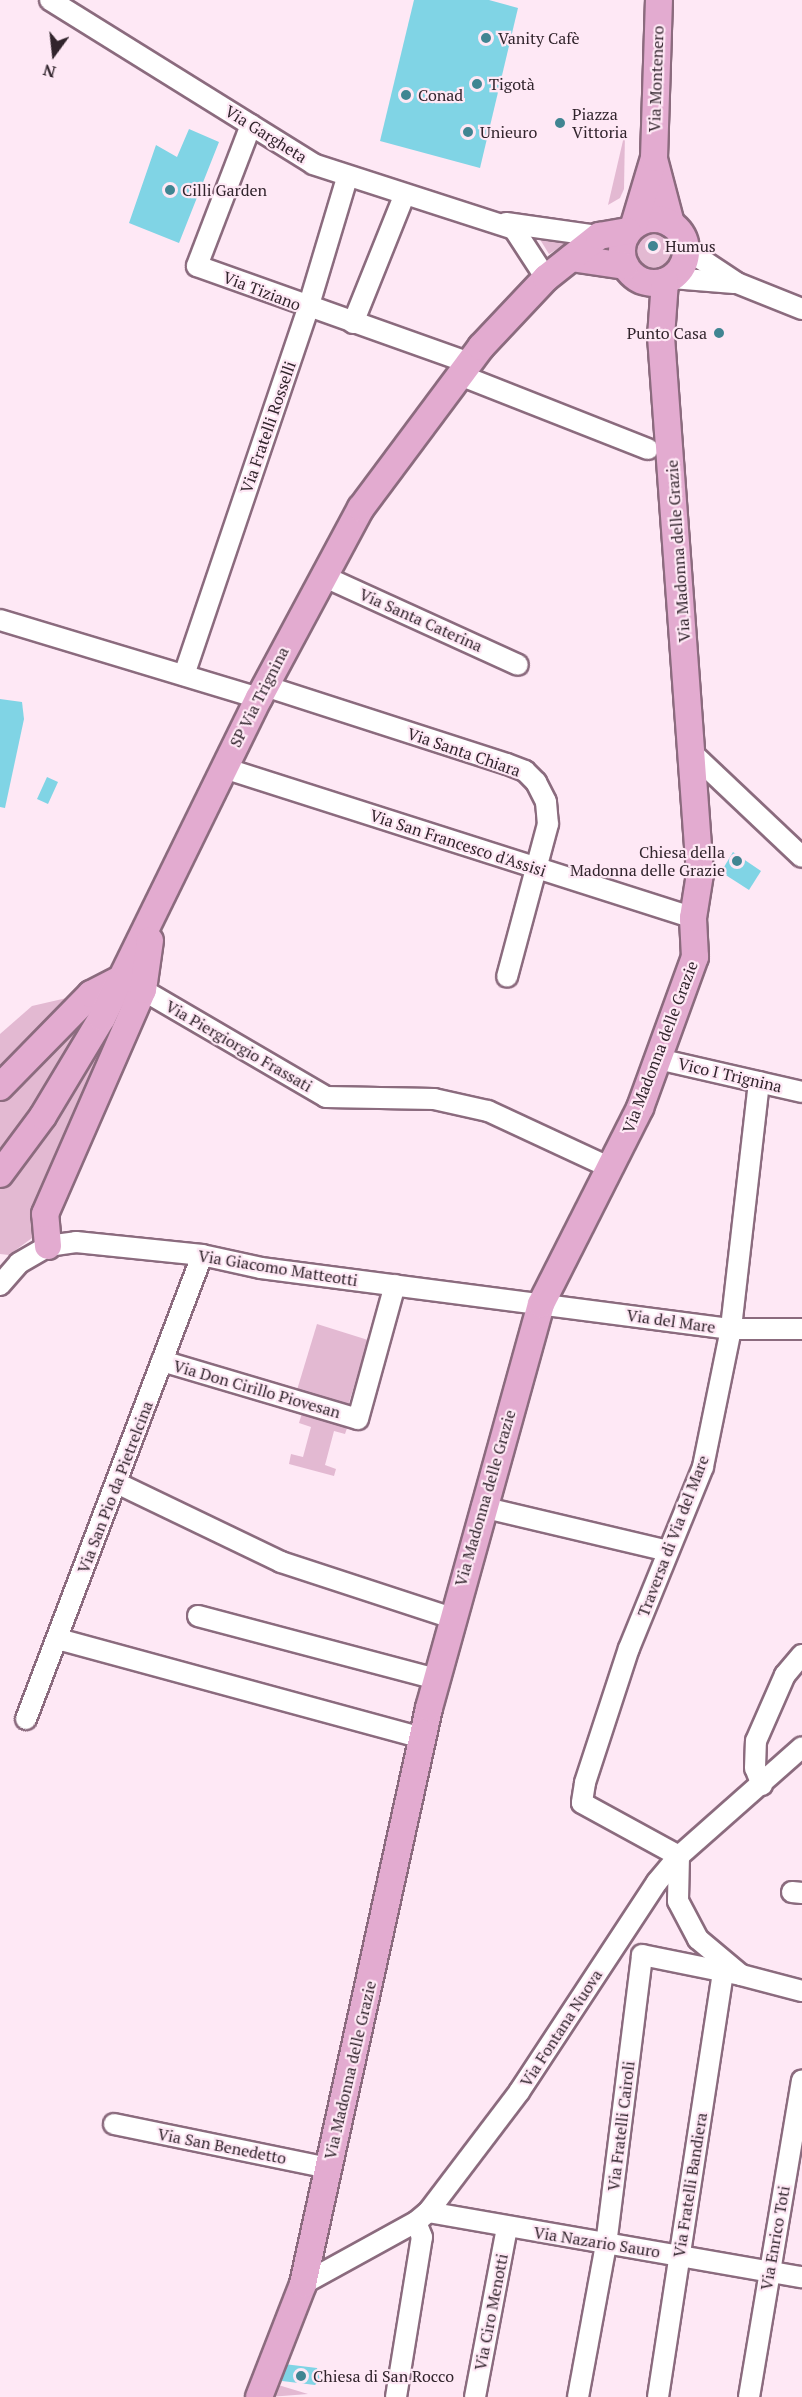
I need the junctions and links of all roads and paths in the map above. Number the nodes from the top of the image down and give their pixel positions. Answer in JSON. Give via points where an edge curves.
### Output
{"nodes":[{"id":1,"x":50,"y":0,"type":"edge"},
{"id":2,"x":659,"y":0,"type":"edge"},
{"id":3,"x":251,"y":125,"type":"junction"},
{"id":4,"x":654,"y":158,"type":"junction"},
{"id":5,"x":347,"y":178,"type":"junction"},
{"id":6,"x":404,"y":196,"type":"junction"},
{"id":7,"x":503,"y":223,"type":"junction"},
{"id":8,"x":672,"y":224,"type":"junction"},
{"id":9,"x":631,"y":228,"type":"junction"},
{"id":10,"x":599,"y":236,"type":"junction"},
{"id":11,"x":686,"y":249,"type":"junction"},
{"id":12,"x":572,"y":258,"type":"junction"},
{"id":13,"x":625,"y":266,"type":"junction"},
{"id":14,"x":546,"y":278,"type":"junction"},
{"id":15,"x":661,"y":280,"type":"junction"},
{"id":16,"x":737,"y":283,"type":"junction"},
{"id":17,"x":308,"y":308,"type":"junction"},
{"id":18,"x":802,"y":309,"type":"edge"},
{"id":19,"x":354,"y":323,"type":"junction"},
{"id":20,"x":465,"y":369,"type":"junction"},
{"id":21,"x":648,"y":449,"type":"dead end"},
{"id":22,"x":323,"y":576,"type":"junction"},
{"id":23,"x":0,"y":620,"type":"edge"},
{"id":24,"x":518,"y":665,"type":"dead end"},
{"id":25,"x":184,"y":675,"type":"junction"},
{"id":26,"x":262,"y":692,"type":"junction"},
{"id":27,"x":692,"y":753,"type":"junction"},
{"id":28,"x":224,"y":768,"type":"junction"},
{"id":29,"x":802,"y":857,"type":"edge"},
{"id":30,"x":538,"y":869,"type":"junction"},
{"id":31,"x":693,"y":918,"type":"junction"},
{"id":32,"x":507,"y":977,"type":"dead end"},
{"id":33,"x":133,"y":984,"type":"junction"},
{"id":34,"x":658,"y":1059,"type":"junction"},
{"id":35,"x":759,"y":1082,"type":"junction"},
{"id":36,"x":0,"y":1087,"type":"edge"},
{"id":37,"x":802,"y":1092,"type":"edge"},
{"id":38,"x":611,"y":1168,"type":"junction"},
{"id":39,"x":0,"y":1174,"type":"edge"},
{"id":40,"x":48,"y":1246,"type":"junction"},
{"id":41,"x":202,"y":1255,"type":"junction"},
{"id":42,"x":10,"y":1262,"type":"edge"},
{"id":43,"x":0,"y":1285,"type":"edge"},
{"id":44,"x":395,"y":1286,"type":"junction"},
{"id":45,"x":541,"y":1304,"type":"junction"},
{"id":46,"x":731,"y":1329,"type":"junction"},
{"id":47,"x":802,"y":1329,"type":"edge"},
{"id":48,"x":162,"y":1361,"type":"junction"},
{"id":49,"x":117,"y":1483,"type":"junction"},
{"id":50,"x":482,"y":1507,"type":"junction"},
{"id":51,"x":668,"y":1551,"type":"junction"},
{"id":52,"x":198,"y":1616,"type":"dead end"},
{"id":53,"x":452,"y":1618,"type":"junction"},
{"id":54,"x":58,"y":1639,"type":"junction"},
{"id":55,"x":802,"y":1655,"type":"edge"},
{"id":56,"x":436,"y":1679,"type":"junction"},
{"id":57,"x":26,"y":1719,"type":"dead end"},
{"id":58,"x":423,"y":1738,"type":"junction"},
{"id":59,"x":802,"y":1747,"type":"edge"},
{"id":60,"x":762,"y":1785,"type":"junction"},
{"id":61,"x":679,"y":1856,"type":"junction"},
{"id":62,"x":732,"y":1974,"type":"junction"},
{"id":63,"x":802,"y":1990,"type":"edge"},
{"id":64,"x":802,"y":2080,"type":"edge"},
{"id":65,"x":114,"y":2124,"type":"dead end"},
{"id":66,"x":329,"y":2168,"type":"junction"},
{"id":67,"x":422,"y":2217,"type":"junction"},
{"id":68,"x":507,"y":2227,"type":"junction"},
{"id":69,"x":606,"y":2244,"type":"junction"},
{"id":70,"x":680,"y":2256,"type":"junction"},
{"id":71,"x":768,"y":2272,"type":"junction"},
{"id":72,"x":802,"y":2277,"type":"edge"},
{"id":73,"x":303,"y":2284,"type":"junction"},
{"id":74,"x":259,"y":2397,"type":"edge"},
{"id":75,"x":396,"y":2397,"type":"edge"},
{"id":76,"x":475,"y":2397,"type":"edge"},
{"id":77,"x":578,"y":2397,"type":"edge"},
{"id":78,"x":658,"y":2397,"type":"edge"},
{"id":79,"x":749,"y":2397,"type":"edge"}],
"edges":[{"from":1,"to":3,"type":"street","name":"Via Gargheta"},
{"from":2,"to":4,"type":"main road","name":"Via Montenero"},
{"from":3,"to":5,"type":"street","name":"Via Gargheta","via":[[283,148]]},
{"from":3,"to":17,"type":"street","name":"Via Tiziano","via":[[197,266]]},
{"from":4,"to":8,"type":"main road"},
{"from":4,"to":9,"type":"main road"},
{"from":5,"to":6,"type":"street","name":"Via Gargheta"},
{"from":5,"to":17,"type":"street","name":"Via Fratelli Rosselli"},
{"from":6,"to":7,"type":"street","name":"Via Gargheta"},
{"from":6,"to":19,"type":"street"},
{"from":7,"to":10,"type":"street","name":"Via Gargheta"},
{"from":7,"to":14,"type":"street","via":[[519,233]]},
{"from":8,"to":9,"type":"main road","via":[[652,219]]},
{"from":8,"to":11,"type":"main road"},
{"from":9,"to":10,"type":"main road"},
{"from":9,"to":13,"type":"main road","via":[[621,248]]},
{"from":10,"to":12,"type":"main road","name":"SP Via Trignina"},
{"from":11,"to":15,"type":"main road","via":[[680,270]]},
{"from":11,"to":16,"type":"street"},
{"from":12,"to":13,"type":"main road"},
{"from":12,"to":14,"type":"main road","name":"SP Via Trignina"},
{"from":13,"to":15,"type":"main road"},
{"from":14,"to":20,"type":"main road","name":"SP Via Trignina"},
{"from":15,"to":16,"type":"street"},
{"from":15,"to":27,"type":"main road","name":"Via Madonna delle Grazie","via":[[661,337]]},
{"from":16,"to":18,"type":"street"},
{"from":17,"to":19,"type":"street","name":"Via Tiziano"},
{"from":17,"to":25,"type":"street","name":"Via Fratelli Rosselli"},
{"from":19,"to":20,"type":"street","name":"Via Tiziano"},
{"from":20,"to":21,"type":"street","name":"Via Tiziano"},
{"from":20,"to":22,"type":"main road","name":"SP Via Trignina","via":[[396,457]]},
{"from":22,"to":24,"type":"street","name":"Via Santa Caterina"},
{"from":22,"to":26,"type":"main road","name":"SP Via Trignina"},
{"from":23,"to":25,"type":"street","name":"Via Santa Chiara"},
{"from":25,"to":26,"type":"street","name":"Via Santa Chiara"},
{"from":26,"to":28,"type":"main road","name":"SP Via Trignina"},
{"from":26,"to":30,"type":"street","name":"Via Santa Chiara","via":[[525,771],[546,802],[548,824]]},
{"from":27,"to":29,"type":"street"},
{"from":27,"to":31,"type":"main road","name":"Via Madonna delle Grazie","via":[[700,874]]},
{"from":28,"to":30,"type":"street","name":"Via San Francesco d'Assisi"},
{"from":28,"to":33,"type":"main road","name":"SP Via Trignina","via":[[154,918]]},
{"from":30,"to":31,"type":"street","name":"Via San Francesco d'Assisi"},
{"from":30,"to":32,"type":"street","name":"Via Santa Chiara"},
{"from":31,"to":34,"type":"main road","name":"Via Madonna delle Grazie","via":[[695,957]]},
{"from":33,"to":36,"type":"main road","via":[[91,994]]},
{"from":33,"to":38,"type":"street","name":"Via Piergiorgio Frassati","via":[[326,1097],[434,1099],[488,1111]]},
{"from":33,"to":39,"type":"main road","name":"SP Via Trignina"},
{"from":33,"to":40,"type":"main road","via":[[45,1214]]},
{"from":34,"to":35,"type":"street","name":"Vico I Trignina"},
{"from":34,"to":38,"type":"main road","name":"Via Madonna delle Grazie"},
{"from":35,"to":37,"type":"street","name":"Vico I Trignina"},
{"from":35,"to":46,"type":"street","name":"Traversa di Via del Mare"},
{"from":38,"to":45,"type":"main road","name":"Via Madonna delle Grazie"},
{"from":40,"to":41,"type":"street","name":"Via Giacomo Matteotti","via":[[76,1242]]},
{"from":40,"to":42,"type":"street","name":"Via Giacomo Matteotti"},
{"from":41,"to":44,"type":"street","name":"Via Giacomo Matteotti","via":[[261,1268]]},
{"from":41,"to":48,"type":"street","name":"Via San Pio da Pietrelcina"},
{"from":42,"to":43,"type":"street","name":"Via Giacomo Matteotti"},
{"from":44,"to":45,"type":"street","name":"Via Giacomo Matteotti"},
{"from":44,"to":48,"type":"street","name":"Via Don Cirillo Piovesan","via":[[358,1419]]},
{"from":45,"to":46,"type":"street","name":"Via del Mare"},
{"from":45,"to":50,"type":"main road","name":"Via Madonna delle Grazie"},
{"from":46,"to":47,"type":"street","name":"Via del Mare"},
{"from":46,"to":51,"type":"street","name":"Traversa di Via del Mare","via":[[703,1467]]},
{"from":48,"to":49,"type":"street","name":"Via San Pio da Pietrelcina"},
{"from":49,"to":53,"type":"street","via":[[281,1562]]},
{"from":49,"to":54,"type":"street","name":"Via San Pio da Pietrelcina"},
{"from":50,"to":51,"type":"street"},
{"from":50,"to":53,"type":"main road","name":"Via Madonna delle Grazie"},
{"from":51,"to":61,"type":"street","name":"Traversa di Via del Mare","via":[[629,1648],[582,1803]]},
{"from":52,"to":56,"type":"street"},
{"from":53,"to":56,"type":"main road","name":"Via Madonna delle Grazie"},
{"from":54,"to":57,"type":"street","name":"Via San Pio da Pietrelcina"},
{"from":54,"to":58,"type":"street"},
{"from":55,"to":60,"type":"street","via":[[785,1675],[756,1741],[755,1768]]},
{"from":56,"to":58,"type":"main road","name":"Via Madonna delle Grazie"},
{"from":58,"to":66,"type":"main road","name":"Via Madonna delle Grazie"},
{"from":59,"to":60,"type":"street","name":"Via Fontana Nuova"},
{"from":60,"to":61,"type":"street","name":"Via Fontana Nuova"},
{"from":61,"to":62,"type":"street","via":[[678,1901],[684,1919]]},
{"from":61,"to":67,"type":"street","name":"Via Fontana Nuova","via":[[657,1882],[519,2092]]},
{"from":62,"to":63,"type":"street"},
{"from":62,"to":69,"type":"street","name":"Via Fratelli Cairoli","via":[[642,1955]]},
{"from":62,"to":70,"type":"street","name":"Via Fratelli Bandiera"},
{"from":64,"to":71,"type":"street","name":"Via Enrico Toti"},
{"from":65,"to":66,"type":"street","name":"Via San Benedetto"},
{"from":66,"to":73,"type":"main road","name":"Via Madonna delle Grazie"},
{"from":67,"to":68,"type":"street","name":"Via Nazario Sauro"},
{"from":67,"to":73,"type":"street","name":"Via Fontana Nuova"},
{"from":67,"to":75,"type":"street"},
{"from":68,"to":69,"type":"street","name":"Via Nazario Sauro"},
{"from":68,"to":76,"type":"street","name":"Via Ciro Menotti"},
{"from":69,"to":70,"type":"street","name":"Via Nazario Sauro"},
{"from":69,"to":77,"type":"street","name":"Via Fratelli Cairoli"},
{"from":70,"to":71,"type":"street","name":"Via Nazario Sauro"},
{"from":70,"to":78,"type":"street","name":"Via Fratelli Bandiera"},
{"from":71,"to":72,"type":"street","name":"Via Nazario Sauro"},
{"from":71,"to":79,"type":"street","name":"Via Enrico Toti"},
{"from":73,"to":74,"type":"main road","name":"Via Madonna delle Grazie"}]}
